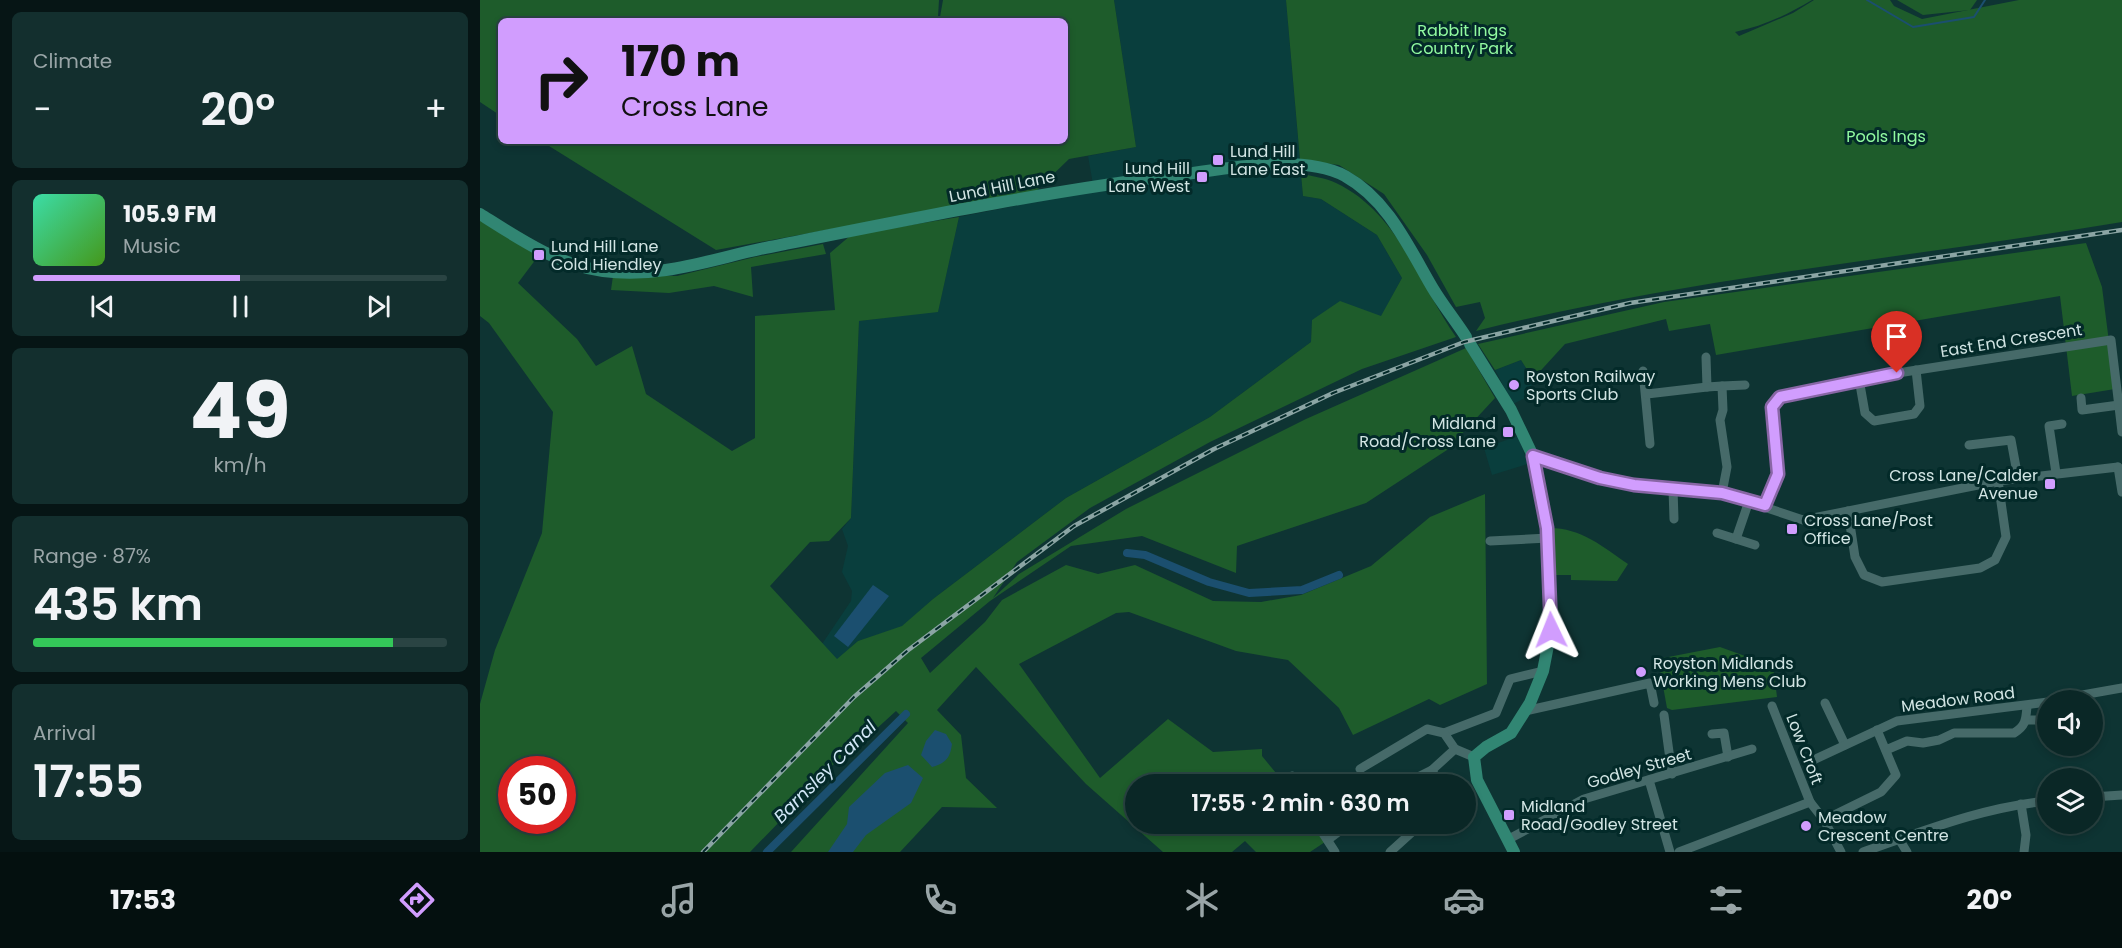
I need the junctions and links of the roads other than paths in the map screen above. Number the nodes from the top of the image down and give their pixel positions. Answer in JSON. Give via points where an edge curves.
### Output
{"nodes":[{"id":1,"x":480,"y":214,"type":"edge"},
{"id":2,"x":1706,"y":357,"type":"dead end"},
{"id":3,"x":1916,"y":370,"type":"junction"},
{"id":4,"x":1643,"y":371,"type":"dead end"},
{"id":5,"x":1859,"y":379,"type":"junction"},
{"id":6,"x":1744,"y":385,"type":"dead end"},
{"id":7,"x":1722,"y":386,"type":"junction"},
{"id":8,"x":1707,"y":387,"type":"junction"},
{"id":9,"x":1647,"y":394,"type":"junction"},
{"id":10,"x":2080,"y":398,"type":"dead end"},
{"id":11,"x":2119,"y":405,"type":"junction"},
{"id":12,"x":2062,"y":424,"type":"dead end"},
{"id":13,"x":2122,"y":432,"type":"edge"},
{"id":14,"x":1650,"y":444,"type":"dead end"},
{"id":15,"x":1969,"y":445,"type":"dead end"},
{"id":16,"x":1533,"y":456,"type":"junction"},
{"id":17,"x":2120,"y":463,"type":"edge"},
{"id":18,"x":2056,"y":473,"type":"junction"},
{"id":19,"x":2018,"y":478,"type":"junction"},
{"id":20,"x":1998,"y":481,"type":"junction"},
{"id":21,"x":1673,"y":489,"type":"junction"},
{"id":22,"x":2122,"y":492,"type":"edge"},
{"id":23,"x":1722,"y":493,"type":"junction"},
{"id":24,"x":1749,"y":501,"type":"junction"},
{"id":25,"x":1765,"y":505,"type":"junction"},
{"id":26,"x":1848,"y":511,"type":"junction"},
{"id":27,"x":1674,"y":519,"type":"dead end"},
{"id":28,"x":1717,"y":533,"type":"dead end"},
{"id":29,"x":1548,"y":538,"type":"junction"},
{"id":30,"x":1736,"y":539,"type":"junction"},
{"id":31,"x":1490,"y":542,"type":"dead end"},
{"id":32,"x":1755,"y":545,"type":"dead end"},
{"id":33,"x":1543,"y":671,"type":"junction"},
{"id":34,"x":2122,"y":688,"type":"edge"},
{"id":35,"x":2103,"y":691,"type":"edge"},
{"id":36,"x":1654,"y":703,"type":"dead end"},
{"id":37,"x":1825,"y":703,"type":"dead end"},
{"id":38,"x":2037,"y":704,"type":"edge"},
{"id":39,"x":1772,"y":706,"type":"dead end"},
{"id":40,"x":2026,"y":706,"type":"junction"},
{"id":41,"x":1525,"y":711,"type":"junction"},
{"id":42,"x":1664,"y":715,"type":"dead end"},
{"id":43,"x":2026,"y":720,"type":"junction"},
{"id":44,"x":2037,"y":720,"type":"edge"},
{"id":45,"x":1877,"y":730,"type":"junction"},
{"id":46,"x":1444,"y":733,"type":"junction"},
{"id":47,"x":1712,"y":734,"type":"dead end"},
{"id":48,"x":1845,"y":745,"type":"junction"},
{"id":49,"x":1455,"y":749,"type":"junction"},
{"id":50,"x":1752,"y":749,"type":"dead end"},
{"id":51,"x":1886,"y":750,"type":"junction"},
{"id":52,"x":1728,"y":757,"type":"junction"},
{"id":53,"x":1474,"y":758,"type":"junction"},
{"id":54,"x":1809,"y":762,"type":"dead end"},
{"id":55,"x":1360,"y":769,"type":"dead end"},
{"id":56,"x":1432,"y":770,"type":"junction"},
{"id":57,"x":1424,"y":774,"type":"edge"},
{"id":58,"x":1434,"y":774,"type":"edge"},
{"id":59,"x":1672,"y":774,"type":"junction"},
{"id":60,"x":1649,"y":780,"type":"junction"},
{"id":61,"x":2122,"y":795,"type":"edge"},
{"id":62,"x":2103,"y":796,"type":"edge"},
{"id":63,"x":1810,"y":802,"type":"junction"},
{"id":64,"x":2037,"y":802,"type":"edge"},
{"id":65,"x":2021,"y":804,"type":"junction"},
{"id":66,"x":1824,"y":819,"type":"junction"},
{"id":67,"x":1325,"y":834,"type":"edge"},
{"id":68,"x":1336,"y":834,"type":"edge"},
{"id":69,"x":1410,"y":834,"type":"edge"},
{"id":70,"x":1329,"y":839,"type":"junction"},
{"id":71,"x":1899,"y":839,"type":"junction"},
{"id":72,"x":1507,"y":840,"type":"junction"},
{"id":73,"x":1335,"y":852,"type":"edge"},
{"id":74,"x":1390,"y":852,"type":"edge"},
{"id":75,"x":1514,"y":852,"type":"edge"},
{"id":76,"x":1670,"y":852,"type":"edge"},
{"id":77,"x":1679,"y":852,"type":"edge"},
{"id":78,"x":1841,"y":852,"type":"edge"},
{"id":79,"x":1863,"y":852,"type":"edge"},
{"id":80,"x":1907,"y":852,"type":"edge"},
{"id":81,"x":2024,"y":852,"type":"edge"}],
"edges":[{"from":1,"to":16,"type":"main road","name":"Lund Hill Lane","via":[[575,266],[642,273],[1074,189],[1237,167],[1303,165],[1330,170],[1373,198],[1406,240],[1433,289],[1507,402]]},
{"from":2,"to":8,"type":"street"},
{"from":3,"to":5,"type":"street","name":"East End Crescent"},
{"from":3,"to":5,"type":"street","via":[[1920,406],[1914,414],[1874,421],[1865,413]]},
{"from":3,"to":11,"type":"street","name":"East End Crescent","via":[[2111,340]]},
{"from":4,"to":9,"type":"street"},
{"from":5,"to":25,"type":"street","name":"East End Crescent","via":[[1780,397],[1772,407],[1778,474]]},
{"from":6,"to":7,"type":"street"},
{"from":7,"to":8,"type":"street"},
{"from":7,"to":23,"type":"street","via":[[1720,420],[1727,467]]},
{"from":8,"to":9,"type":"street"},
{"from":9,"to":14,"type":"street"},
{"from":10,"to":11,"type":"street","via":[[2082,410]]},
{"from":11,"to":13,"type":"street"},
{"from":12,"to":18,"type":"street","via":[[2049,426]]},
{"from":15,"to":19,"type":"street","via":[[2011,440]]},
{"from":16,"to":21,"type":"street","via":[[1600,478]]},
{"from":16,"to":29,"type":"main road","name":"Lund Hill Lane","via":[[1544,499]]},
{"from":17,"to":18,"type":"street"},
{"from":17,"to":22,"type":"street"},
{"from":18,"to":19,"type":"street"},
{"from":19,"to":20,"type":"street"},
{"from":20,"to":26,"type":"street"},
{"from":20,"to":26,"type":"street","via":[[2006,537],[1995,560],[1980,568],[1881,582],[1864,574],[1855,557]]},
{"from":21,"to":23,"type":"street"},
{"from":21,"to":27,"type":"street"},
{"from":23,"to":24,"type":"street"},
{"from":24,"to":25,"type":"street"},
{"from":24,"to":30,"type":"street"},
{"from":25,"to":26,"type":"street","via":[[1803,520]]},
{"from":28,"to":30,"type":"street"},
{"from":29,"to":31,"type":"street"},
{"from":29,"to":33,"type":"main road","name":"Lund Hill Lane","via":[[1551,630]]},
{"from":30,"to":32,"type":"street"},
{"from":33,"to":41,"type":"main road","name":"Lund Hill Lane"},
{"from":33,"to":46,"type":"street","via":[[1510,679],[1496,713]]},
{"from":34,"to":35,"type":"street"},
{"from":36,"to":41,"type":"street","via":[[1650,683]]},
{"from":37,"to":48,"type":"street"},
{"from":38,"to":40,"type":"street","name":"Meadow Road"},
{"from":39,"to":63,"type":"street","name":"Low Croft"},
{"from":40,"to":43,"type":"street"},
{"from":40,"to":45,"type":"street","name":"Meadow Road","via":[[1897,721]]},
{"from":41,"to":53,"type":"main road","name":"Lund Hill Lane","via":[[1510,733]]},
{"from":42,"to":59,"type":"street"},
{"from":43,"to":44,"type":"street"},
{"from":43,"to":51,"type":"street","via":[[2022,729],[2014,733],[1954,733],[1939,740],[1907,741]]},
{"from":45,"to":48,"type":"street","name":"Meadow Road"},
{"from":45,"to":51,"type":"street"},
{"from":46,"to":49,"type":"street"},
{"from":46,"to":55,"type":"street","via":[[1427,729]]},
{"from":47,"to":52,"type":"street","via":[[1727,732]]},
{"from":48,"to":54,"type":"street","name":"Meadow Road"},
{"from":49,"to":53,"type":"street"},
{"from":49,"to":56,"type":"street"},
{"from":50,"to":52,"type":"street","name":"Godley Street"},
{"from":51,"to":66,"type":"street","via":[[1896,775],[1881,792]]},
{"from":52,"to":59,"type":"street","name":"Godley Street"},
{"from":53,"to":72,"type":"main road","via":[[1477,780]]},
{"from":56,"to":57,"type":"street"},
{"from":56,"to":58,"type":"street"},
{"from":59,"to":60,"type":"street","name":"Godley Street"},
{"from":60,"to":72,"type":"street","name":"Godley Street","via":[[1584,799]]},
{"from":60,"to":76,"type":"street"},
{"from":61,"to":62,"type":"street"},
{"from":63,"to":66,"type":"street","name":"Low Croft"},
{"from":63,"to":77,"type":"street"},
{"from":64,"to":65,"type":"street"},
{"from":65,"to":71,"type":"street","via":[[1960,818]]},
{"from":65,"to":81,"type":"street","via":[[2026,835]]},
{"from":66,"to":78,"type":"street","name":"Low Croft"},
{"from":67,"to":70,"type":"street"},
{"from":68,"to":70,"type":"street"},
{"from":69,"to":74,"type":"street"},
{"from":70,"to":73,"type":"street"},
{"from":71,"to":79,"type":"street"},
{"from":71,"to":80,"type":"street"},
{"from":72,"to":75,"type":"main road"}]}
